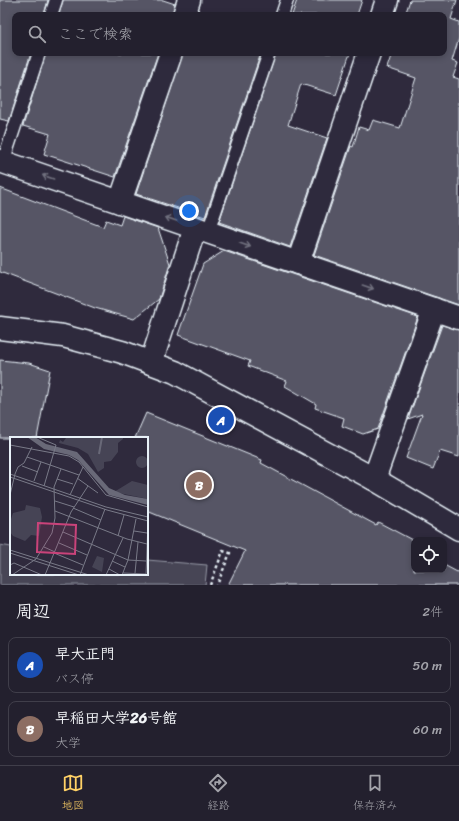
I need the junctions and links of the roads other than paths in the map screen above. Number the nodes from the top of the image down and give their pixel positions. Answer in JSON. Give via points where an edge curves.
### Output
{"nodes":[{"id":1,"x":56,"y":0,"type":"edge"},
{"id":2,"x":189,"y":0,"type":"edge"},
{"id":3,"x":287,"y":0,"type":"edge"},
{"id":4,"x":387,"y":0,"type":"edge"},
{"id":5,"x":52,"y":12,"type":"edge"},
{"id":6,"x":185,"y":12,"type":"edge"},
{"id":7,"x":283,"y":12,"type":"edge"},
{"id":8,"x":383,"y":12,"type":"edge"},
{"id":9,"x":38,"y":56,"type":"edge"},
{"id":10,"x":170,"y":56,"type":"edge"},
{"id":11,"x":268,"y":56,"type":"edge"},
{"id":12,"x":368,"y":56,"type":"edge"},
{"id":13,"x":1,"y":161,"type":"edge"},
{"id":14,"x":120,"y":202,"type":"junction"},
{"id":15,"x":202,"y":230,"type":"junction"},
{"id":16,"x":298,"y":263,"type":"junction"},
{"id":17,"x":434,"y":309,"type":"junction"},
{"id":18,"x":459,"y":318,"type":"edge"},
{"id":19,"x":0,"y":328,"type":"edge"},
{"id":20,"x":151,"y":362,"type":"junction"},
{"id":21,"x":374,"y":479,"type":"junction"},
{"id":22,"x":459,"y":529,"type":"edge"}],
"edges":[{"from":1,"to":5,"type":"lane"},
{"from":2,"to":6,"type":"street"},
{"from":3,"to":7,"type":"lane"},
{"from":4,"to":8,"type":"street"},
{"from":9,"to":13,"type":"lane"},
{"from":10,"to":14,"type":"street"},
{"from":11,"to":15,"type":"lane"},
{"from":12,"to":16,"type":"street"},
{"from":14,"to":13,"type":"street","one_way":true},
{"from":15,"to":14,"type":"street","one_way":true},
{"from":15,"to":16,"type":"street","one_way":true},
{"from":15,"to":20,"type":"street"},
{"from":16,"to":17,"type":"street","one_way":true},
{"from":17,"to":18,"type":"street"},
{"from":17,"to":21,"type":"street"},
{"from":19,"to":20,"type":"street","via":[[62,336]]},
{"from":20,"to":21,"type":"street","via":[[175,372]]},
{"from":21,"to":22,"type":"street"}]}
